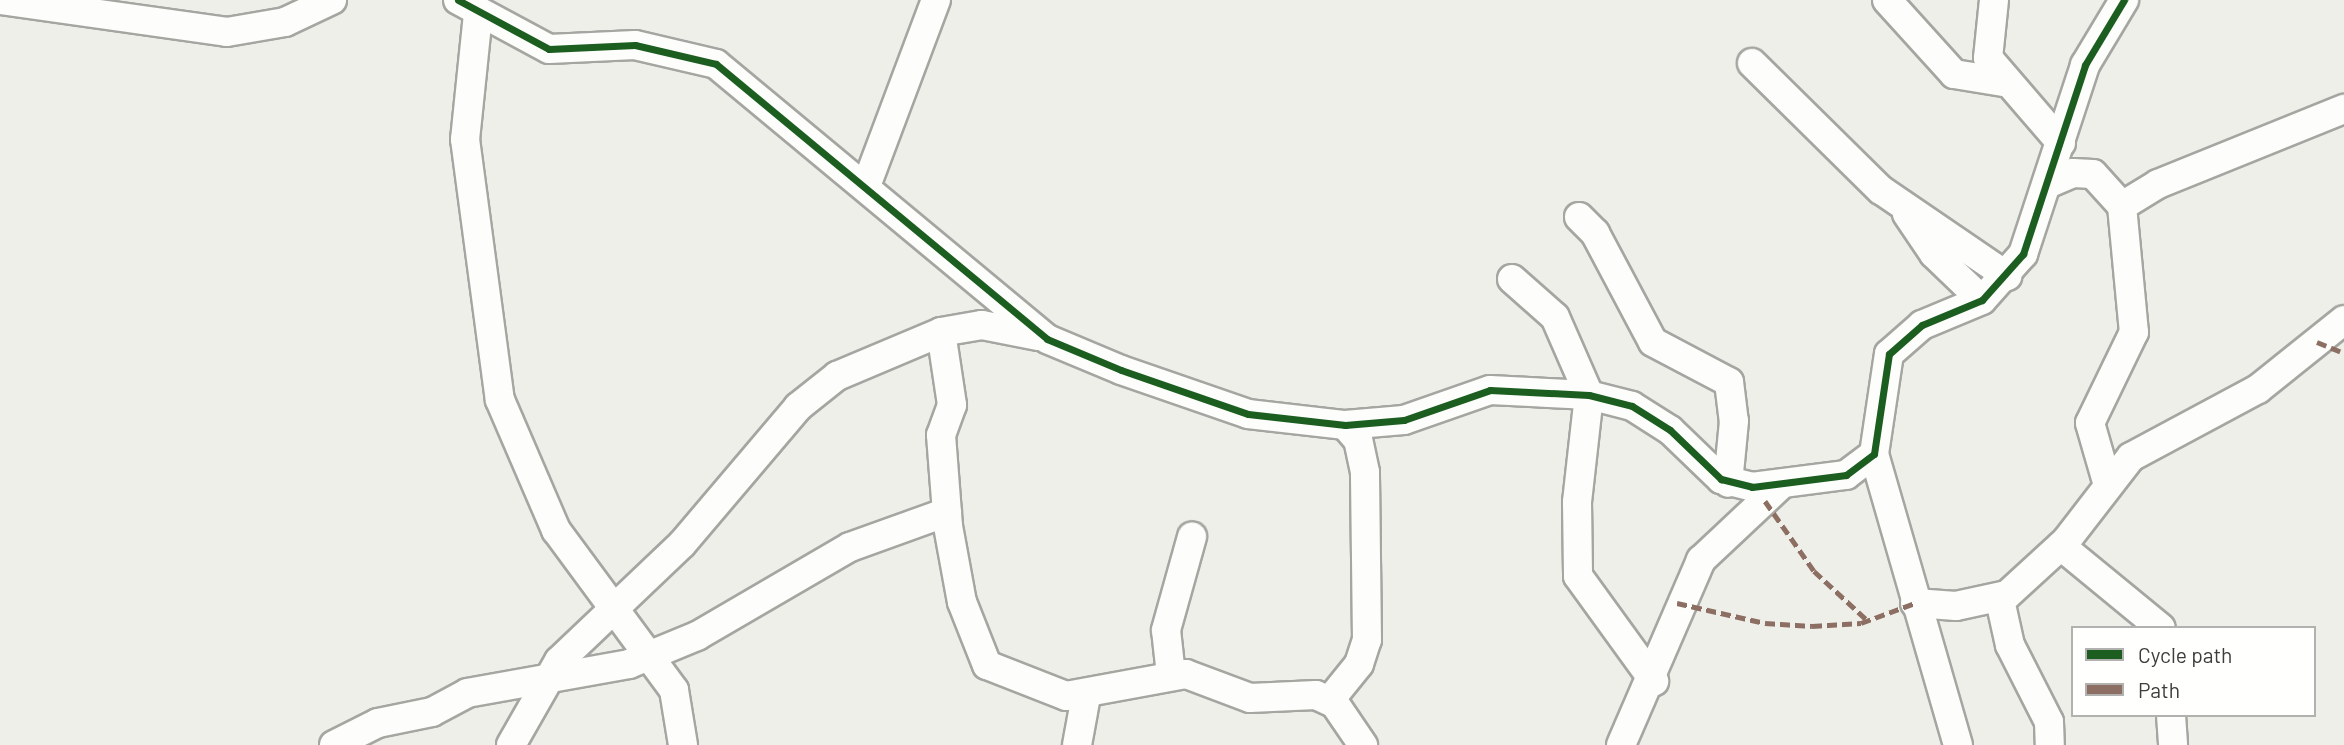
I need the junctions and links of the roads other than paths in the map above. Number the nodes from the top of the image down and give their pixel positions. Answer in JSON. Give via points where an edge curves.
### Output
{"nodes":[{"id":1,"x":332,"y":0,"type":"edge"},
{"id":2,"x":936,"y":0,"type":"edge"},
{"id":3,"x":1887,"y":0,"type":"edge"},
{"id":4,"x":1994,"y":0,"type":"edge"},
{"id":5,"x":2123,"y":0,"type":"edge"},
{"id":6,"x":0,"y":1,"type":"edge"},
{"id":7,"x":468,"y":7,"type":"edge"},
{"id":8,"x":1752,"y":63,"type":"dead end"},
{"id":9,"x":2004,"y":82,"type":"junction"},
{"id":10,"x":2344,"y":109,"type":"edge"},
{"id":11,"x":2061,"y":143,"type":"junction"},
{"id":12,"x":2047,"y":184,"type":"junction"},
{"id":13,"x":866,"y":186,"type":"junction"},
{"id":14,"x":1902,"y":205,"type":"junction"},
{"id":15,"x":2122,"y":206,"type":"junction"},
{"id":16,"x":1579,"y":217,"type":"dead end"},
{"id":17,"x":2007,"y":276,"type":"junction"},
{"id":18,"x":1512,"y":279,"type":"dead end"},
{"id":19,"x":1982,"y":300,"type":"junction"},
{"id":20,"x":2344,"y":320,"type":"edge"},
{"id":21,"x":941,"y":332,"type":"junction"},
{"id":22,"x":1046,"y":339,"type":"junction"},
{"id":23,"x":1589,"y":395,"type":"junction"},
{"id":24,"x":1345,"y":425,"type":"junction"},
{"id":25,"x":1874,"y":454,"type":"junction"},
{"id":26,"x":2107,"y":482,"type":"junction"},
{"id":27,"x":1728,"y":483,"type":"junction"},
{"id":28,"x":1781,"y":485,"type":"junction"},
{"id":29,"x":947,"y":512,"type":"junction"},
{"id":30,"x":1192,"y":537,"type":"dead end"},
{"id":31,"x":2061,"y":546,"type":"junction"},
{"id":32,"x":2000,"y":600,"type":"junction"},
{"id":33,"x":1915,"y":603,"type":"junction"},
{"id":34,"x":615,"y":609,"type":"junction"},
{"id":35,"x":2159,"y":626,"type":"edge"},
{"id":36,"x":650,"y":655,"type":"junction"},
{"id":37,"x":1171,"y":675,"type":"junction"},
{"id":38,"x":545,"y":680,"type":"junction"},
{"id":39,"x":1654,"y":681,"type":"junction"},
{"id":40,"x":1086,"y":696,"type":"junction"},
{"id":41,"x":1330,"y":700,"type":"junction"},
{"id":42,"x":2171,"y":717,"type":"edge"},
{"id":43,"x":334,"y":745,"type":"edge"},
{"id":44,"x":511,"y":745,"type":"edge"},
{"id":45,"x":683,"y":745,"type":"edge"},
{"id":46,"x":1077,"y":745,"type":"edge"},
{"id":47,"x":1363,"y":745,"type":"edge"},
{"id":48,"x":1621,"y":745,"type":"edge"},
{"id":49,"x":1958,"y":745,"type":"edge"},
{"id":50,"x":2050,"y":745,"type":"edge"},
{"id":51,"x":2173,"y":745,"type":"edge"}],
"edges":[{"from":1,"to":6,"type":"street","via":[[285,22],[227,32]]},
{"from":2,"to":13,"type":"street"},
{"from":3,"to":9,"type":"street","via":[[1954,74]]},
{"from":4,"to":9,"type":"street","via":[[1986,50]]},
{"from":5,"to":11,"type":"street","via":[[2085,65]]},
{"from":7,"to":13,"type":"street","via":[[549,49],[635,45],[716,64]]},
{"from":7,"to":34,"type":"street","via":[[465,139],[500,400],[556,530]]},
{"from":8,"to":14,"type":"street"},
{"from":9,"to":11,"type":"street"},
{"from":10,"to":15,"type":"street","via":[[2169,179]]},
{"from":11,"to":12,"type":"street"},
{"from":12,"to":15,"type":"street","via":[[2073,173],[2093,174]]},
{"from":12,"to":17,"type":"street","via":[[2031,238]]},
{"from":13,"to":22,"type":"street"},
{"from":14,"to":17,"type":"street"},
{"from":14,"to":19,"type":"street","via":[[1934,254]]},
{"from":15,"to":26,"type":"street","via":[[2134,332],[2090,423]]},
{"from":16,"to":27,"type":"street","via":[[1595,233],[1653,342],[1729,382],[1734,421]]},
{"from":17,"to":19,"type":"street"},
{"from":18,"to":23,"type":"street","via":[[1555,317]]},
{"from":19,"to":25,"type":"street","via":[[1922,324],[1894,346]]},
{"from":20,"to":26,"type":"street","via":[[2258,389],[2132,457]]},
{"from":21,"to":22,"type":"street","via":[[982,325]]},
{"from":21,"to":29,"type":"street","via":[[952,405],[941,435]]},
{"from":21,"to":34,"type":"street","via":[[837,376],[798,407],[682,544]]},
{"from":22,"to":24,"type":"street","via":[[1228,409]]},
{"from":23,"to":24,"type":"street","via":[[1490,390],[1404,420]]},
{"from":23,"to":27,"type":"street","via":[[1655,419]]},
{"from":23,"to":39,"type":"street","via":[[1577,502],[1578,576]]},
{"from":24,"to":41,"type":"street","via":[[1358,440],[1365,472],[1367,640],[1359,664]]},
{"from":25,"to":28,"type":"street","via":[[1846,475]]},
{"from":25,"to":33,"type":"street"},
{"from":26,"to":31,"type":"street"},
{"from":27,"to":28,"type":"street"},
{"from":28,"to":39,"type":"street","via":[[1700,560],[1669,623]]},
{"from":29,"to":36,"type":"street","via":[[850,547],[781,591]]},
{"from":29,"to":40,"type":"street","via":[[962,603],[981,658],[1036,690]]},
{"from":30,"to":37,"type":"street","via":[[1166,630]]},
{"from":31,"to":32,"type":"street"},
{"from":31,"to":35,"type":"street"},
{"from":32,"to":33,"type":"street"},
{"from":32,"to":50,"type":"street","via":[[2010,645],[2049,722]]},
{"from":33,"to":49,"type":"street"},
{"from":34,"to":36,"type":"street"},
{"from":34,"to":38,"type":"street"},
{"from":36,"to":38,"type":"street"},
{"from":36,"to":45,"type":"street","via":[[674,690]]},
{"from":37,"to":40,"type":"street"},
{"from":37,"to":41,"type":"street","via":[[1201,677],[1250,698]]},
{"from":38,"to":43,"type":"street","via":[[467,693],[432,712],[378,723]]},
{"from":38,"to":44,"type":"street"},
{"from":39,"to":48,"type":"street"},
{"from":40,"to":46,"type":"street"},
{"from":41,"to":47,"type":"street"},
{"from":42,"to":51,"type":"street"}]}
